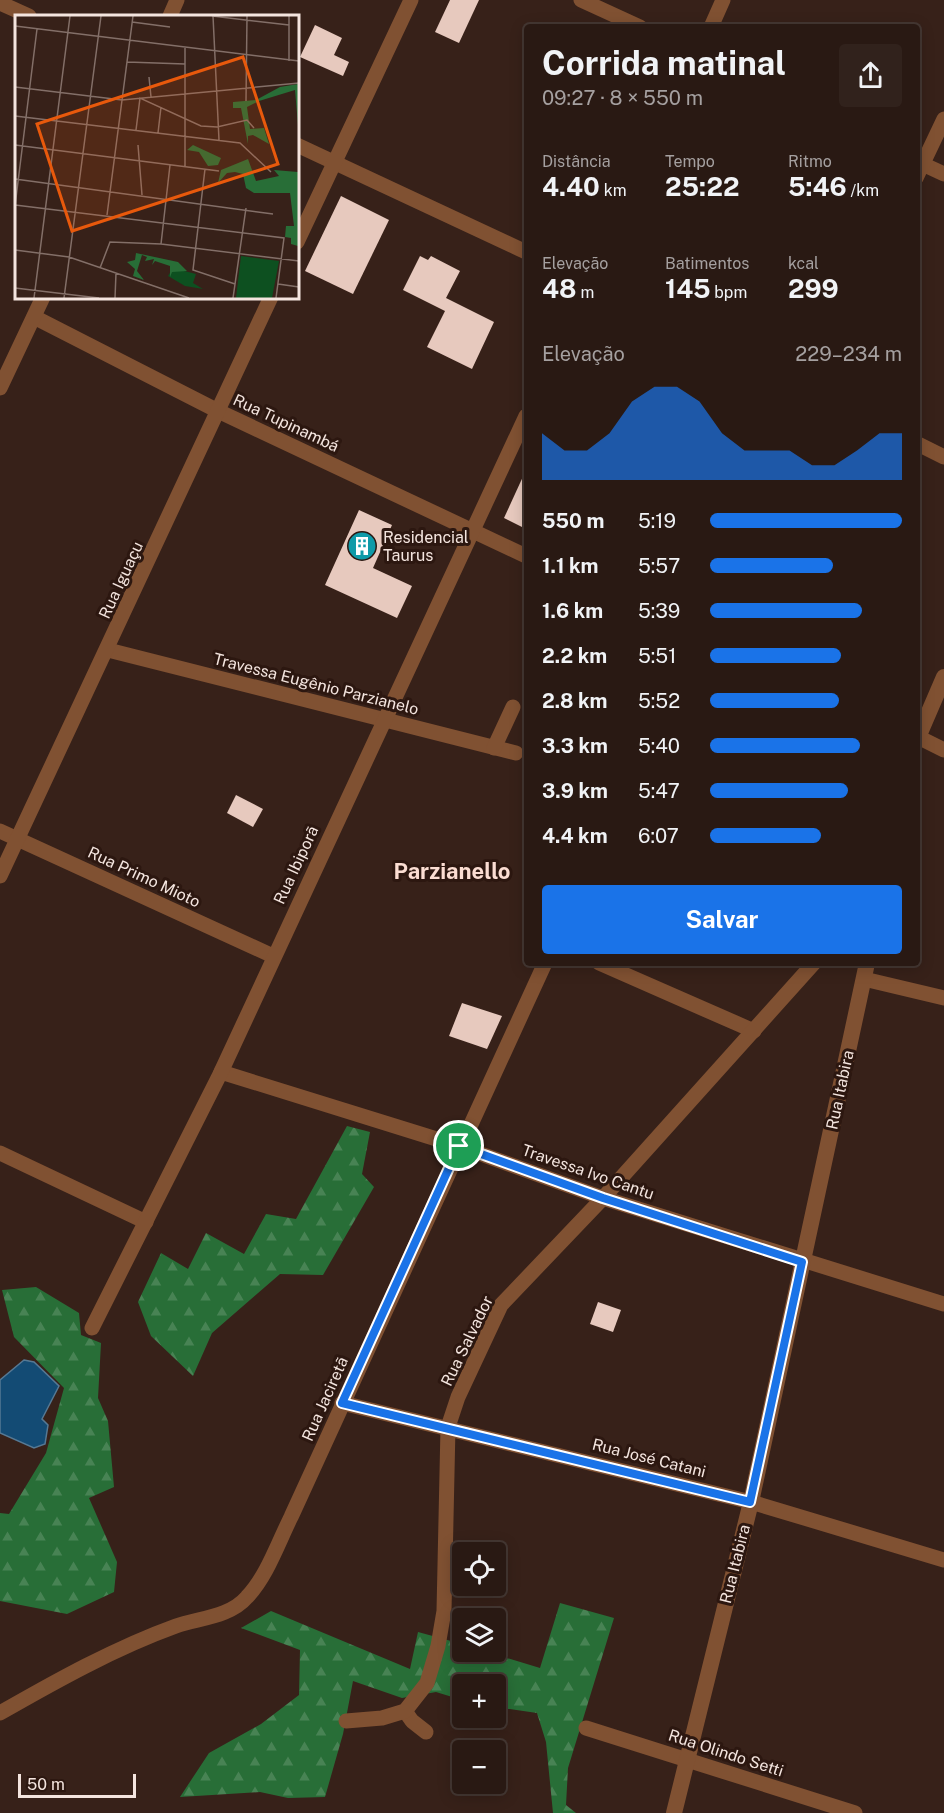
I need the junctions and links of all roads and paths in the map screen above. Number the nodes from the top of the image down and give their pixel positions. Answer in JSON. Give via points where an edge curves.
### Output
{"nodes":[{"id":1,"x":177,"y":0,"type":"edge"},
{"id":2,"x":411,"y":0,"type":"edge"},
{"id":3,"x":581,"y":0,"type":"edge"},
{"id":4,"x":723,"y":0,"type":"edge"},
{"id":5,"x":0,"y":3,"type":"edge"},
{"id":6,"x":27,"y":15,"type":"edge"},
{"id":7,"x":170,"y":15,"type":"edge"},
{"id":8,"x":633,"y":24,"type":"edge"},
{"id":9,"x":712,"y":24,"type":"edge"},
{"id":10,"x":944,"y":118,"type":"edge"},
{"id":11,"x":298,"y":145,"type":"edge"},
{"id":12,"x":334,"y":163,"type":"junction"},
{"id":13,"x":920,"y":166,"type":"edge"},
{"id":14,"x":920,"y":168,"type":"edge"},
{"id":15,"x":944,"y":174,"type":"edge"},
{"id":16,"x":298,"y":240,"type":"edge"},
{"id":17,"x":524,"y":251,"type":"edge"},
{"id":18,"x":43,"y":298,"type":"edge"},
{"id":19,"x":271,"y":298,"type":"edge"},
{"id":20,"x":34,"y":317,"type":"junction"},
{"id":21,"x":0,"y":388,"type":"edge"},
{"id":22,"x":218,"y":411,"type":"junction"},
{"id":23,"x":524,"y":420,"type":"edge"},
{"id":24,"x":920,"y":445,"type":"edge"},
{"id":25,"x":944,"y":457,"type":"edge"},
{"id":26,"x":472,"y":531,"type":"junction"},
{"id":27,"x":524,"y":555,"type":"edge"},
{"id":28,"x":108,"y":650,"type":"junction"},
{"id":29,"x":944,"y":677,"type":"edge"},
{"id":30,"x":513,"y":707,"type":"dead end"},
{"id":31,"x":384,"y":719,"type":"junction"},
{"id":32,"x":920,"y":731,"type":"edge"},
{"id":33,"x":920,"y":739,"type":"edge"},
{"id":34,"x":494,"y":748,"type":"junction"},
{"id":35,"x":944,"y":750,"type":"edge"},
{"id":36,"x":516,"y":753,"type":"dead end"},
{"id":37,"x":0,"y":831,"type":"edge"},
{"id":38,"x":17,"y":839,"type":"junction"},
{"id":39,"x":0,"y":876,"type":"edge"},
{"id":40,"x":273,"y":956,"type":"junction"},
{"id":41,"x":545,"y":966,"type":"edge"},
{"id":42,"x":606,"y":966,"type":"edge"},
{"id":43,"x":811,"y":966,"type":"edge"},
{"id":44,"x":866,"y":971,"type":"edge"},
{"id":45,"x":944,"y":998,"type":"edge"},
{"id":46,"x":754,"y":1031,"type":"junction"},
{"id":47,"x":220,"y":1072,"type":"junction"},
{"id":48,"x":459,"y":1146,"type":"junction"},
{"id":49,"x":0,"y":1153,"type":"edge"},
{"id":50,"x":603,"y":1198,"type":"junction"},
{"id":51,"x":146,"y":1222,"type":"junction"},
{"id":52,"x":802,"y":1262,"type":"junction"},
{"id":53,"x":944,"y":1304,"type":"edge"},
{"id":54,"x":92,"y":1328,"type":"dead end"},
{"id":55,"x":342,"y":1403,"type":"junction"},
{"id":56,"x":448,"y":1427,"type":"junction"},
{"id":57,"x":750,"y":1502,"type":"junction"},
{"id":58,"x":944,"y":1560,"type":"edge"},
{"id":59,"x":405,"y":1711,"type":"junction"},
{"id":60,"x":0,"y":1713,"type":"edge"},
{"id":61,"x":346,"y":1721,"type":"dead end"},
{"id":62,"x":586,"y":1728,"type":"dead end"},
{"id":63,"x":426,"y":1732,"type":"dead end"},
{"id":64,"x":686,"y":1758,"type":"junction"},
{"id":65,"x":674,"y":1813,"type":"edge"},
{"id":66,"x":855,"y":1813,"type":"edge"}],
"edges":[{"from":1,"to":7,"type":"street"},
{"from":2,"to":12,"type":"street"},
{"from":3,"to":8,"type":"street"},
{"from":4,"to":9,"type":"street"},
{"from":5,"to":6,"type":"street"},
{"from":10,"to":13,"type":"street"},
{"from":11,"to":12,"type":"street"},
{"from":12,"to":16,"type":"street"},
{"from":12,"to":17,"type":"street"},
{"from":14,"to":15,"type":"street"},
{"from":18,"to":20,"type":"street"},
{"from":19,"to":22,"type":"street","name":"Rua Iguaçu"},
{"from":20,"to":21,"type":"street"},
{"from":20,"to":22,"type":"street","name":"Rua Tupinambá"},
{"from":22,"to":26,"type":"street","name":"Rua Tupinambá"},
{"from":22,"to":28,"type":"street","name":"Rua Iguaçu"},
{"from":23,"to":26,"type":"street","name":"Rua Ibiporã"},
{"from":24,"to":25,"type":"street"},
{"from":26,"to":27,"type":"street","name":"Rua Tupinambá"},
{"from":26,"to":31,"type":"street","name":"Rua Ibiporã"},
{"from":28,"to":31,"type":"street","name":"Travessa Eugênio Parzianelo"},
{"from":28,"to":38,"type":"street","name":"Rua Iguaçu"},
{"from":29,"to":32,"type":"street"},
{"from":30,"to":34,"type":"street"},
{"from":31,"to":34,"type":"street","name":"Travessa Eugênio Parzianelo"},
{"from":31,"to":40,"type":"street","name":"Rua Ibiporã"},
{"from":33,"to":35,"type":"street"},
{"from":34,"to":36,"type":"street","name":"Travessa Eugênio Parzianelo"},
{"from":37,"to":38,"type":"street","name":"Rua Primo Mioto"},
{"from":38,"to":39,"type":"street","name":"Rua Iguaçu"},
{"from":38,"to":40,"type":"street","name":"Rua Primo Mioto"},
{"from":40,"to":47,"type":"street","name":"Rua Ibiporã"},
{"from":41,"to":48,"type":"street","name":"Rua Jaciretã"},
{"from":42,"to":46,"type":"street"},
{"from":43,"to":46,"type":"street","name":"Rua Salvador"},
{"from":44,"to":45,"type":"street"},
{"from":44,"to":52,"type":"street","name":"Rua Itabira"},
{"from":46,"to":50,"type":"street","name":"Rua Salvador"},
{"from":47,"to":48,"type":"street","name":"Travessa Ivo Cantu"},
{"from":47,"to":51,"type":"street","name":"Rua Ibiporã"},
{"from":48,"to":50,"type":"street","name":"Travessa Ivo Cantu"},
{"from":48,"to":55,"type":"street","name":"Rua Jaciretã"},
{"from":49,"to":51,"type":"street"},
{"from":50,"to":52,"type":"street","name":"Travessa Ivo Cantu"},
{"from":50,"to":56,"type":"street","name":"Rua Salvador","via":[[501,1305]]},
{"from":51,"to":54,"type":"street","name":"Rua Ibiporã"},
{"from":52,"to":53,"type":"street","name":"Travessa Ivo Cantu"},
{"from":52,"to":57,"type":"street","name":"Rua Itabira"},
{"from":55,"to":56,"type":"street","name":"Rua José Catani"},
{"from":55,"to":60,"type":"street","name":"Rua Jaciretã","via":[[286,1527],[247,1599],[221,1614],[177,1626],[104,1659]]},
{"from":56,"to":57,"type":"street","name":"Rua José Catani"},
{"from":56,"to":59,"type":"street","name":"Rua Salvador","via":[[444,1611],[427,1683]]},
{"from":57,"to":58,"type":"street","name":"Rua José Catani"},
{"from":57,"to":64,"type":"street","name":"Rua Itabira"},
{"from":59,"to":61,"type":"street","via":[[382,1718]]},
{"from":59,"to":63,"type":"street"},
{"from":62,"to":64,"type":"street","name":"Rua Olindo Setti"},
{"from":64,"to":65,"type":"street","name":"Rua Itabira"},
{"from":64,"to":66,"type":"street","name":"Rua Olindo Setti"}]}
